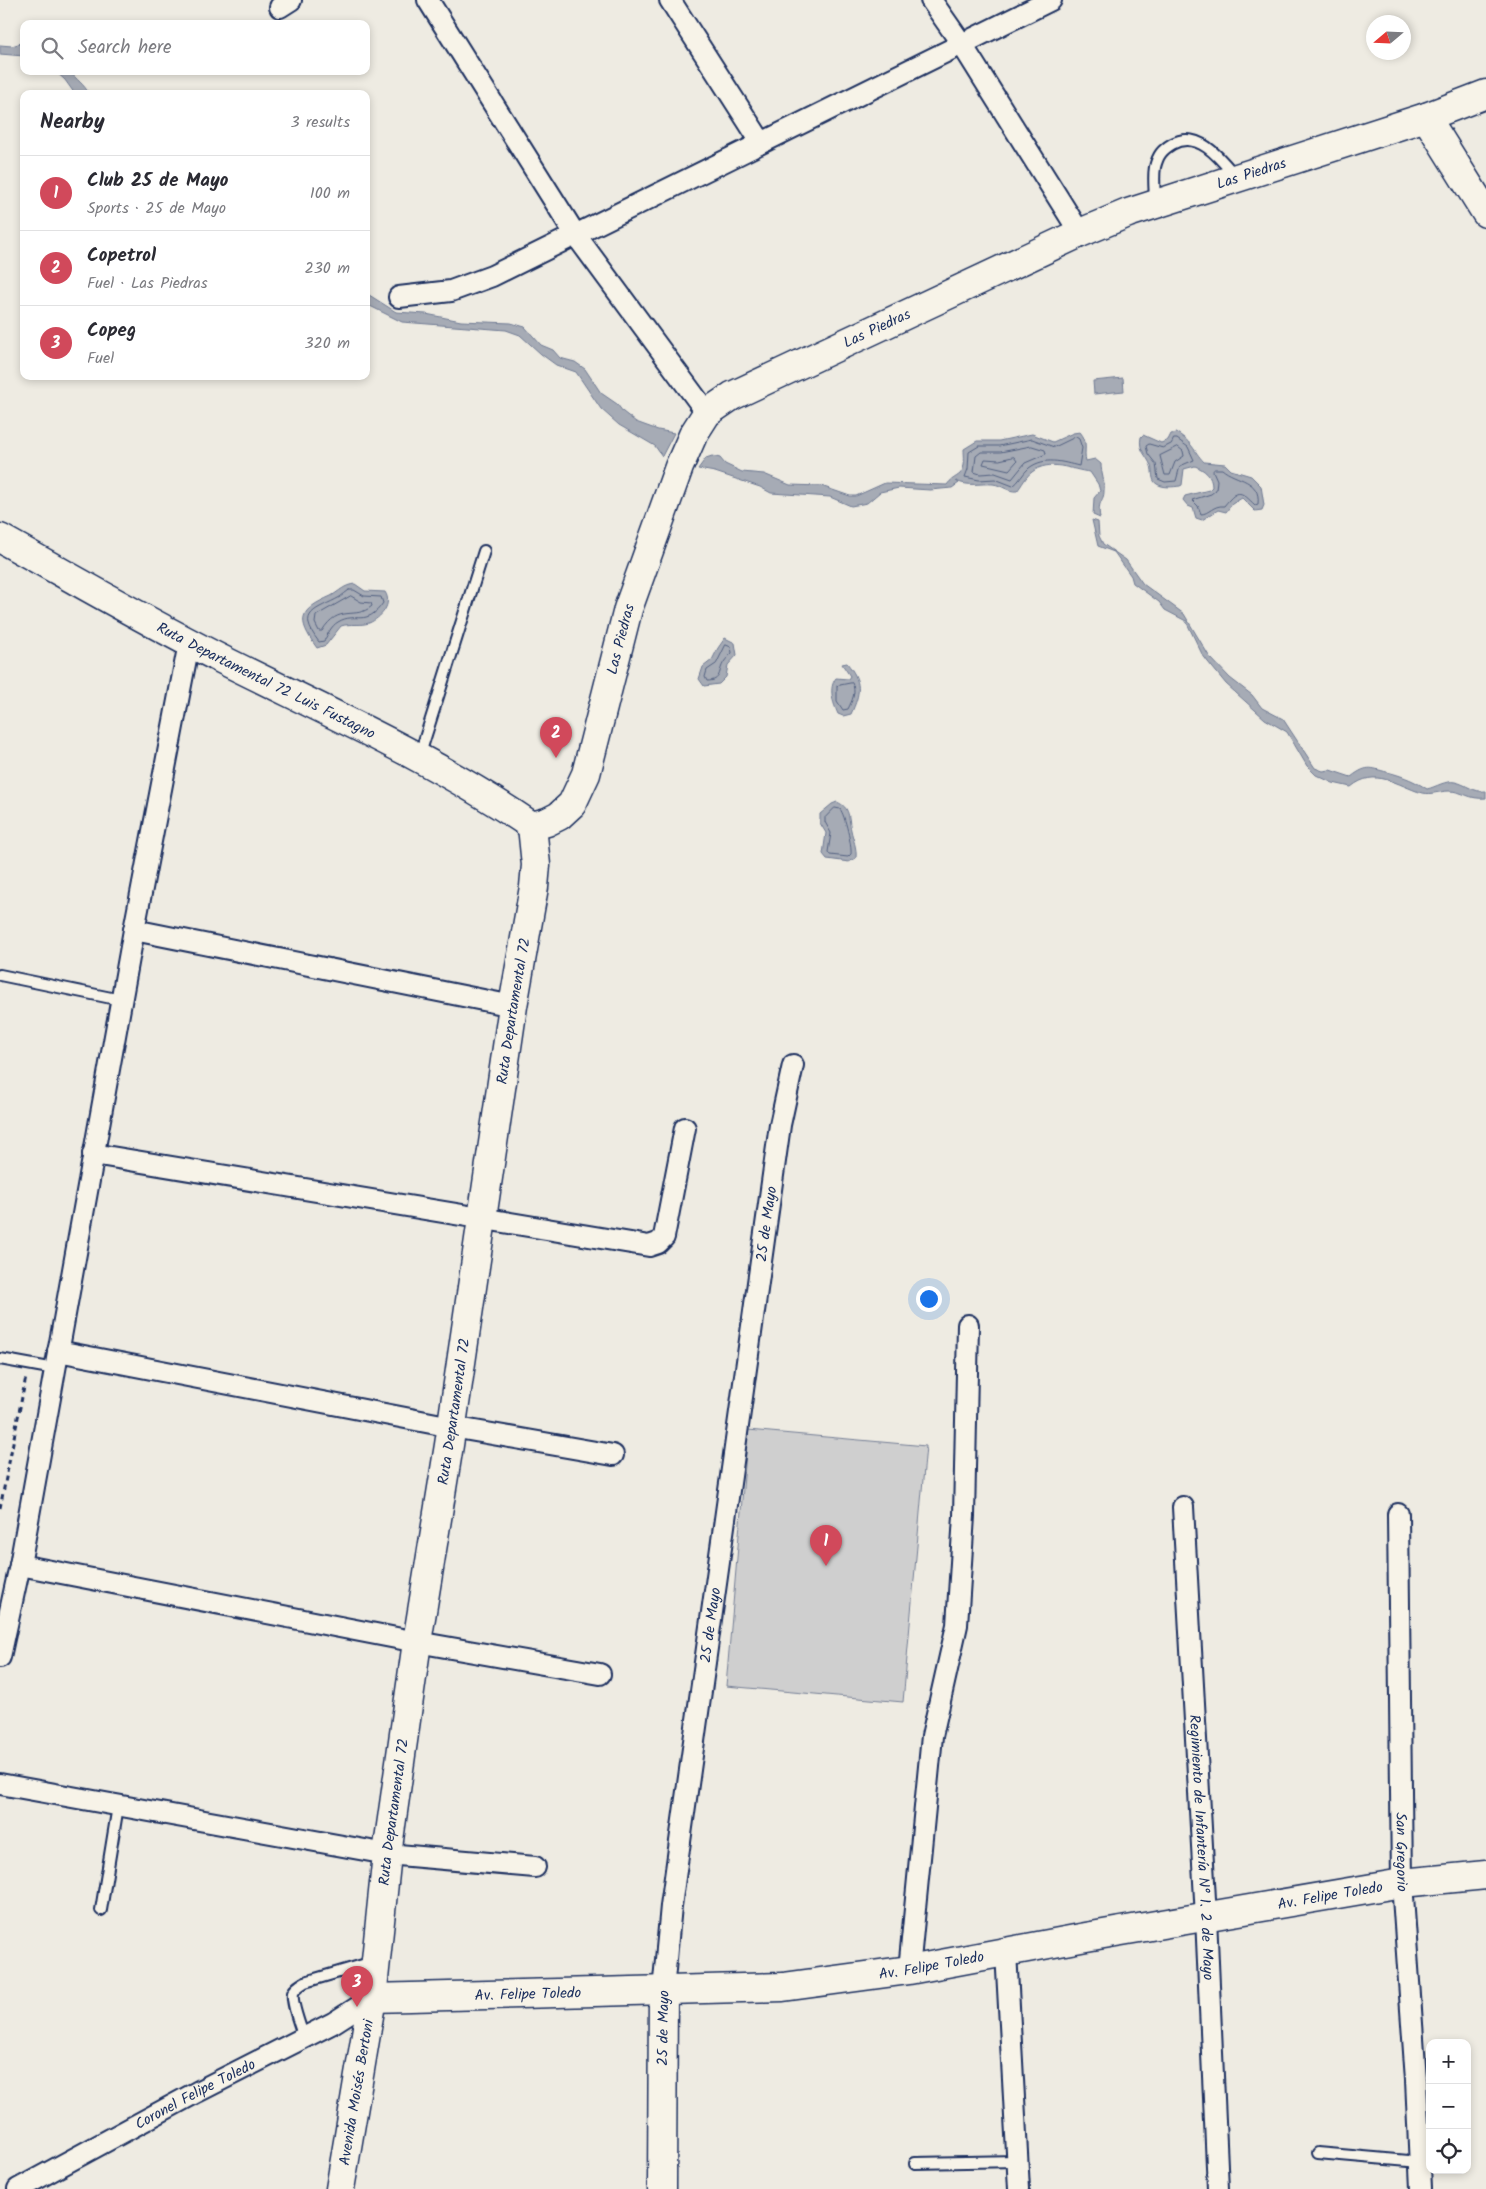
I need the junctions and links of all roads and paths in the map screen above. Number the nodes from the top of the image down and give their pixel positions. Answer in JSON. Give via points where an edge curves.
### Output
{"nodes":[{"id":1,"x":428,"y":0,"type":"edge"},
{"id":2,"x":670,"y":0,"type":"edge"},
{"id":3,"x":931,"y":0,"type":"edge"},
{"id":4,"x":1051,"y":0,"type":"edge"},
{"id":5,"x":961,"y":43,"type":"junction"},
{"id":6,"x":1486,"y":94,"type":"edge"},
{"id":7,"x":1426,"y":117,"type":"junction"},
{"id":8,"x":761,"y":142,"type":"junction"},
{"id":9,"x":1238,"y":179,"type":"junction"},
{"id":10,"x":1156,"y":206,"type":"junction"},
{"id":11,"x":1486,"y":213,"type":"edge"},
{"id":12,"x":575,"y":234,"type":"junction"},
{"id":13,"x":1080,"y":234,"type":"junction"},
{"id":14,"x":398,"y":297,"type":"dead end"},
{"id":15,"x":700,"y":424,"type":"junction"},
{"id":16,"x":0,"y":538,"type":"edge"},
{"id":17,"x":484,"y":551,"type":"dead end"},
{"id":18,"x":189,"y":643,"type":"junction"},
{"id":19,"x":418,"y":758,"type":"junction"},
{"id":20,"x":532,"y":826,"type":"junction"},
{"id":21,"x":134,"y":930,"type":"junction"},
{"id":22,"x":0,"y":976,"type":"edge"},
{"id":23,"x":121,"y":1000,"type":"junction"},
{"id":24,"x":513,"y":1006,"type":"junction"},
{"id":25,"x":793,"y":1065,"type":"dead end"},
{"id":26,"x":685,"y":1128,"type":"dead end"},
{"id":27,"x":93,"y":1154,"type":"junction"},
{"id":28,"x":482,"y":1218,"type":"junction"},
{"id":29,"x":968,"y":1325,"type":"dead end"},
{"id":30,"x":0,"y":1359,"type":"edge"},
{"id":31,"x":57,"y":1360,"type":"junction"},
{"id":32,"x":28,"y":1364,"type":"junction"},
{"id":33,"x":452,"y":1427,"type":"junction"},
{"id":34,"x":613,"y":1455,"type":"dead end"},
{"id":35,"x":1183,"y":1507,"type":"dead end"},
{"id":36,"x":0,"y":1508,"type":"edge"},
{"id":37,"x":1398,"y":1514,"type":"dead end"},
{"id":38,"x":20,"y":1565,"type":"junction"},
{"id":39,"x":417,"y":1642,"type":"junction"},
{"id":40,"x":0,"y":1654,"type":"edge"},
{"id":41,"x":600,"y":1674,"type":"dead end"},
{"id":42,"x":0,"y":1784,"type":"edge"},
{"id":43,"x":118,"y":1806,"type":"junction"},
{"id":44,"x":387,"y":1854,"type":"junction"},
{"id":45,"x":535,"y":1867,"type":"dead end"},
{"id":46,"x":1486,"y":1875,"type":"edge"},
{"id":47,"x":1402,"y":1883,"type":"junction"},
{"id":48,"x":101,"y":1910,"type":"dead end"},
{"id":49,"x":1206,"y":1917,"type":"junction"},
{"id":50,"x":1006,"y":1952,"type":"junction"},
{"id":51,"x":374,"y":1962,"type":"junction"},
{"id":52,"x":909,"y":1970,"type":"junction"},
{"id":53,"x":663,"y":1991,"type":"junction"},
{"id":54,"x":372,"y":1998,"type":"junction"},
{"id":55,"x":304,"y":2038,"type":"junction"},
{"id":56,"x":1318,"y":2153,"type":"dead end"},
{"id":57,"x":1017,"y":2161,"type":"junction"},
{"id":58,"x":1420,"y":2162,"type":"junction"},
{"id":59,"x":915,"y":2163,"type":"dead end"},
{"id":60,"x":18,"y":2189,"type":"edge"},
{"id":61,"x":340,"y":2189,"type":"edge"},
{"id":62,"x":662,"y":2189,"type":"edge"},
{"id":63,"x":1019,"y":2189,"type":"edge"},
{"id":64,"x":1218,"y":2189,"type":"edge"},
{"id":65,"x":1421,"y":2189,"type":"edge"}],
"edges":[{"from":1,"to":12,"type":"street"},
{"from":2,"to":8,"type":"street"},
{"from":3,"to":5,"type":"street"},
{"from":4,"to":5,"type":"street"},
{"from":5,"to":8,"type":"street"},
{"from":5,"to":13,"type":"street"},
{"from":6,"to":7,"type":"main road","name":"Las Piedras"},
{"from":7,"to":9,"type":"main road","name":"Las Piedras"},
{"from":7,"to":11,"type":"main road"},
{"from":8,"to":12,"type":"street"},
{"from":9,"to":10,"type":"main road","name":"Las Piedras"},
{"from":9,"to":10,"type":"lane","via":[[1207,146],[1193,141],[1177,141],[1161,151],[1154,169]]},
{"from":10,"to":13,"type":"main road","name":"Las Piedras","via":[[1128,213]]},
{"from":12,"to":14,"type":"street","via":[[492,276],[451,291]]},
{"from":12,"to":15,"type":"street"},
{"from":13,"to":15,"type":"main road","name":"Las Piedras","via":[[732,396]]},
{"from":15,"to":20,"type":"main road","name":"Las Piedras","via":[[679,467],[628,609],[586,774],[572,804],[553,819]]},
{"from":16,"to":18,"type":"main road","name":"Ruta Departamental 72 Luis Fustagno"},
{"from":17,"to":19,"type":"lane"},
{"from":18,"to":19,"type":"main road","name":"Ruta Departamental 72 Luis Fustagno"},
{"from":18,"to":21,"type":"street"},
{"from":19,"to":20,"type":"main road","name":"Ruta Departamental 72 Luis Fustagno"},
{"from":20,"to":24,"type":"main road","name":"Ruta Departamental 72","via":[[536,865],[534,887]]},
{"from":21,"to":23,"type":"street"},
{"from":21,"to":24,"type":"street"},
{"from":22,"to":23,"type":"lane"},
{"from":23,"to":27,"type":"street"},
{"from":24,"to":28,"type":"main road","name":"Ruta Departamental 72"},
{"from":25,"to":53,"type":"street","name":"25 de Mayo","via":[[780,1125],[671,1906]]},
{"from":26,"to":28,"type":"street","via":[[664,1237],[658,1243],[649,1246]]},
{"from":27,"to":28,"type":"street"},
{"from":27,"to":31,"type":"street"},
{"from":28,"to":33,"type":"main road","name":"Ruta Departamental 72"},
{"from":29,"to":52,"type":"street","via":[[964,1516],[957,1625],[932,1736]]},
{"from":30,"to":32,"type":"lane"},
{"from":31,"to":32,"type":"lane"},
{"from":31,"to":33,"type":"street"},
{"from":31,"to":38,"type":"street"},
{"from":32,"to":36,"type":"path"},
{"from":33,"to":34,"type":"street"},
{"from":33,"to":39,"type":"main road","name":"Ruta Departamental 72"},
{"from":35,"to":49,"type":"street","name":"Regimiento de Infantería N° 1. 2 de Mayo"},
{"from":37,"to":47,"type":"street","name":"San Gregorio"},
{"from":38,"to":39,"type":"street"},
{"from":38,"to":40,"type":"street"},
{"from":39,"to":41,"type":"street"},
{"from":39,"to":44,"type":"main road","name":"Ruta Departamental 72"},
{"from":42,"to":43,"type":"street"},
{"from":43,"to":44,"type":"street"},
{"from":43,"to":48,"type":"lane"},
{"from":44,"to":45,"type":"street"},
{"from":44,"to":51,"type":"main road","name":"Ruta Departamental 72"},
{"from":46,"to":47,"type":"main road","name":"Av. Felipe Toledo"},
{"from":47,"to":49,"type":"main road","name":"Av. Felipe Toledo"},
{"from":47,"to":58,"type":"street","name":"San Gregorio"},
{"from":49,"to":50,"type":"main road","name":"Av. Felipe Toledo"},
{"from":49,"to":64,"type":"street","name":"Regimiento de Infantería N° 1. 2 de Mayo"},
{"from":50,"to":52,"type":"main road","name":"Av. Felipe Toledo"},
{"from":50,"to":57,"type":"street"},
{"from":51,"to":54,"type":"main road","name":"Ruta Departamental 72"},
{"from":51,"to":55,"type":"lane","via":[[298,1986],[293,1993],[293,2001]]},
{"from":52,"to":53,"type":"main road","name":"Av. Felipe Toledo","via":[[783,1987]]},
{"from":53,"to":54,"type":"main road","name":"Av. Felipe Toledo"},
{"from":53,"to":62,"type":"main road","name":"25 de Mayo"},
{"from":54,"to":55,"type":"street","name":"Coronel Felipe Toledo"},
{"from":54,"to":61,"type":"main road","name":"Avenida Moisés Bertoni"},
{"from":55,"to":60,"type":"street","name":"Coronel Felipe Toledo"},
{"from":56,"to":58,"type":"lane"},
{"from":57,"to":59,"type":"lane"},
{"from":57,"to":63,"type":"street"},
{"from":58,"to":65,"type":"street","name":"San Gregorio"}]}
